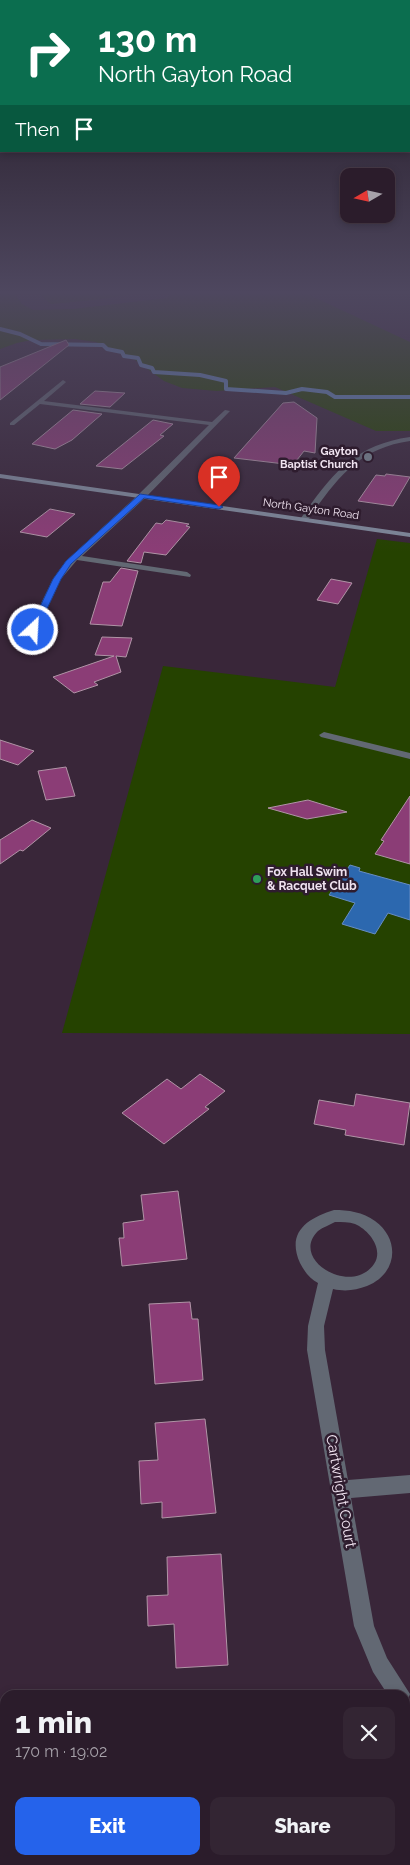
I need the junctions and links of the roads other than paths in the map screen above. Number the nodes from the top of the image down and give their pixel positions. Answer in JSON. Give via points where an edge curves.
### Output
{"nodes":[{"id":1,"x":63,"y":382,"type":"dead end"},
{"id":2,"x":39,"y":402,"type":"junction"},
{"id":3,"x":228,"y":411,"type":"dead end"},
{"id":4,"x":12,"y":424,"type":"dead end"},
{"id":5,"x":214,"y":424,"type":"junction"},
{"id":6,"x":410,"y":438,"type":"edge"},
{"id":7,"x":0,"y":476,"type":"edge"},
{"id":8,"x":142,"y":496,"type":"junction"},
{"id":9,"x":305,"y":518,"type":"junction"},
{"id":10,"x":410,"y":535,"type":"edge"},
{"id":11,"x":75,"y":557,"type":"junction"},
{"id":12,"x":187,"y":575,"type":"dead end"},
{"id":13,"x":25,"y":646,"type":"dead end"},
{"id":14,"x":324,"y":735,"type":"dead end"},
{"id":15,"x":410,"y":756,"type":"edge"},
{"id":16,"x":327,"y":1280,"type":"junction"},
{"id":17,"x":410,"y":1484,"type":"edge"},
{"id":18,"x":341,"y":1490,"type":"junction"},
{"id":19,"x":397,"y":1690,"type":"edge"}],
"edges":[{"from":1,"to":2,"type":"street"},
{"from":2,"to":4,"type":"street"},
{"from":2,"to":5,"type":"street"},
{"from":3,"to":5,"type":"street"},
{"from":5,"to":8,"type":"street"},
{"from":6,"to":9,"type":"lane","via":[[366,450],[343,470]]},
{"from":7,"to":8,"type":"street","name":"North Gayton Road"},
{"from":8,"to":9,"type":"street","name":"North Gayton Road"},
{"from":8,"to":11,"type":"street"},
{"from":9,"to":10,"type":"street","name":"North Gayton Road"},
{"from":11,"to":12,"type":"street"},
{"from":11,"to":13,"type":"street","via":[[57,579]]},
{"from":14,"to":15,"type":"lane"},
{"from":16,"to":16,"type":"street","via":[[353,1284],[366,1281],[379,1270],[386,1255],[384,1244],[370,1225],[360,1219],[334,1216],[322,1219],[306,1233],[302,1243],[303,1254],[316,1274]]},
{"from":16,"to":18,"type":"street","name":"Cartwright Court","via":[[316,1326],[316,1350]]},
{"from":17,"to":18,"type":"street"},
{"from":18,"to":19,"type":"street","name":"Cartwright Court","via":[[364,1626],[380,1665]]}]}
